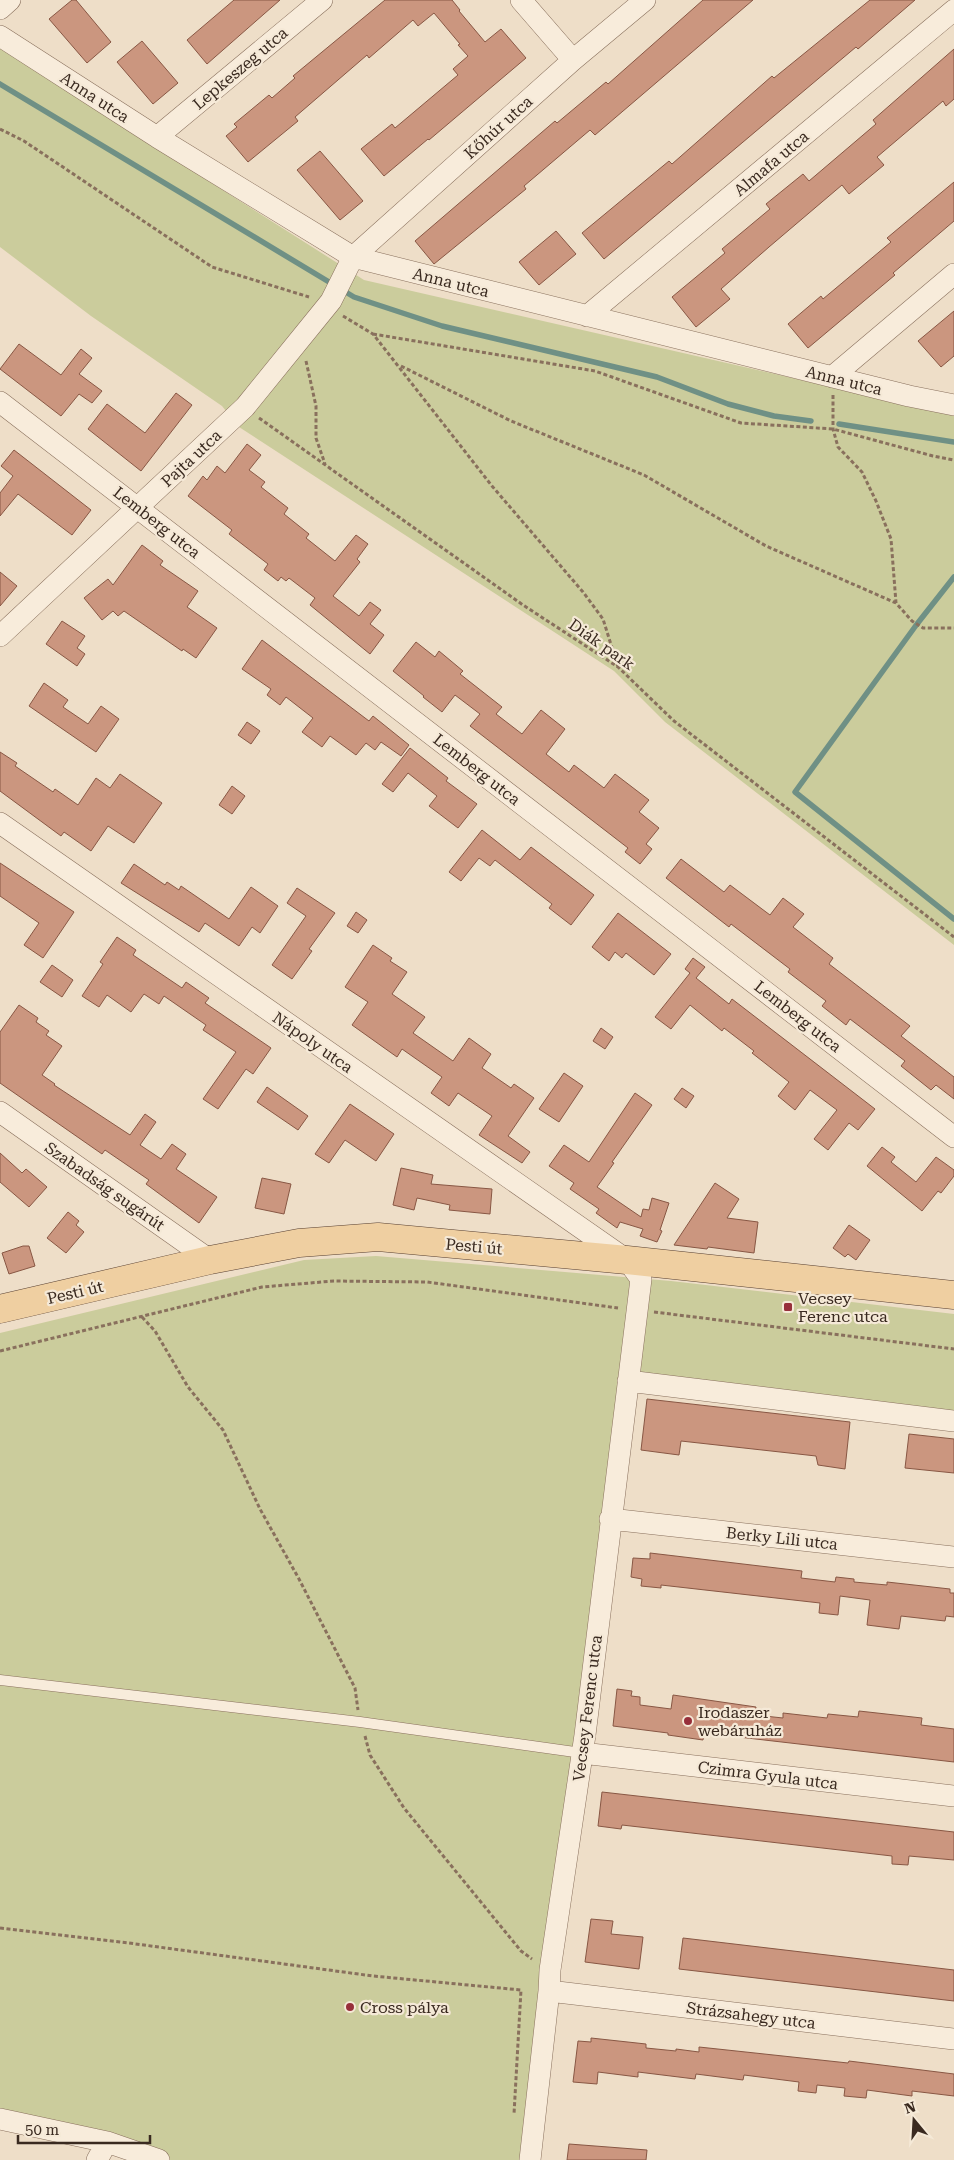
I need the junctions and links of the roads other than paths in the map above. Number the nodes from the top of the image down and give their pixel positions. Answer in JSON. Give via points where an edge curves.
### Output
{"nodes":[{"id":1,"x":10,"y":0,"type":"edge"},
{"id":2,"x":322,"y":0,"type":"edge"},
{"id":3,"x":521,"y":0,"type":"edge"},
{"id":4,"x":645,"y":0,"type":"edge"},
{"id":5,"x":0,"y":9,"type":"edge"},
{"id":6,"x":954,"y":10,"type":"edge"},
{"id":7,"x":0,"y":36,"type":"edge"},
{"id":8,"x":573,"y":60,"type":"junction"},
{"id":9,"x":157,"y":137,"type":"junction"},
{"id":10,"x":352,"y":260,"type":"junction"},
{"id":11,"x":954,"y":274,"type":"edge"},
{"id":12,"x":587,"y":316,"type":"junction"},
{"id":13,"x":832,"y":377,"type":"junction"},
{"id":14,"x":0,"y":402,"type":"edge"},
{"id":15,"x":954,"y":405,"type":"edge"},
{"id":16,"x":139,"y":508,"type":"junction"},
{"id":17,"x":0,"y":636,"type":"edge"},
{"id":18,"x":0,"y":823,"type":"edge"},
{"id":19,"x":0,"y":1112,"type":"edge"},
{"id":20,"x":954,"y":1137,"type":"edge"},
{"id":21,"x":210,"y":1260,"type":"junction"},
{"id":22,"x":627,"y":1260,"type":"junction"},
{"id":23,"x":954,"y":1296,"type":"edge"},
{"id":24,"x":0,"y":1310,"type":"edge"},
{"id":25,"x":628,"y":1381,"type":"junction"},
{"id":26,"x":954,"y":1420,"type":"edge"},
{"id":27,"x":610,"y":1519,"type":"junction"},
{"id":28,"x":954,"y":1557,"type":"edge"},
{"id":29,"x":0,"y":1680,"type":"edge"},
{"id":30,"x":582,"y":1753,"type":"junction"},
{"id":31,"x":954,"y":1796,"type":"edge"},
{"id":32,"x":549,"y":1992,"type":"junction"},
{"id":33,"x":954,"y":2039,"type":"edge"},
{"id":34,"x":0,"y":2119,"type":"edge"},
{"id":35,"x":102,"y":2151,"type":"edge"},
{"id":36,"x":159,"y":2160,"type":"edge"},
{"id":37,"x":530,"y":2160,"type":"edge"}],
"edges":[{"from":1,"to":5,"type":"street"},
{"from":2,"to":9,"type":"street","name":"Lepkeszeg utca"},
{"from":3,"to":8,"type":"street"},
{"from":4,"to":8,"type":"street","name":"Kőhúr utca"},
{"from":6,"to":12,"type":"street","name":"Almafa utca"},
{"from":7,"to":9,"type":"street","name":"Anna utca"},
{"from":8,"to":10,"type":"street","name":"Kőhúr utca"},
{"from":9,"to":10,"type":"street","name":"Anna utca"},
{"from":10,"to":12,"type":"street","name":"Anna utca"},
{"from":10,"to":16,"type":"street","name":"Pajta utca","via":[[329,304],[245,407]]},
{"from":11,"to":13,"type":"street"},
{"from":12,"to":13,"type":"street","name":"Anna utca"},
{"from":13,"to":15,"type":"street","name":"Anna utca"},
{"from":14,"to":16,"type":"street","name":"Lemberg utca"},
{"from":16,"to":17,"type":"street","name":"Pajta utca"},
{"from":16,"to":20,"type":"street","name":"Lemberg utca"},
{"from":18,"to":22,"type":"street","name":"Nápoly utca"},
{"from":19,"to":21,"type":"street","name":"Szabadság sugárút"},
{"from":21,"to":22,"type":"main road","name":"Pesti út","via":[[299,1243],[378,1237]]},
{"from":21,"to":24,"type":"main road","name":"Pesti út"},
{"from":22,"to":23,"type":"main road","name":"Pesti út"},
{"from":22,"to":25,"type":"street","name":"Vecsey Ferenc utca","via":[[640,1279]]},
{"from":25,"to":26,"type":"street"},
{"from":25,"to":27,"type":"street","name":"Vecsey Ferenc utca"},
{"from":27,"to":28,"type":"street","name":"Berky Lili utca"},
{"from":27,"to":30,"type":"street","name":"Vecsey Ferenc utca"},
{"from":29,"to":30,"type":"lane","via":[[360,1722]]},
{"from":30,"to":31,"type":"street","name":"Czimra Gyula utca"},
{"from":30,"to":32,"type":"street","name":"Vecsey Ferenc utca"},
{"from":32,"to":33,"type":"street","name":"Strázsahegy utca"},
{"from":32,"to":37,"type":"street","name":"Vecsey Ferenc utca"},
{"from":34,"to":35,"type":"street"},
{"from":35,"to":36,"type":"street"}]}
